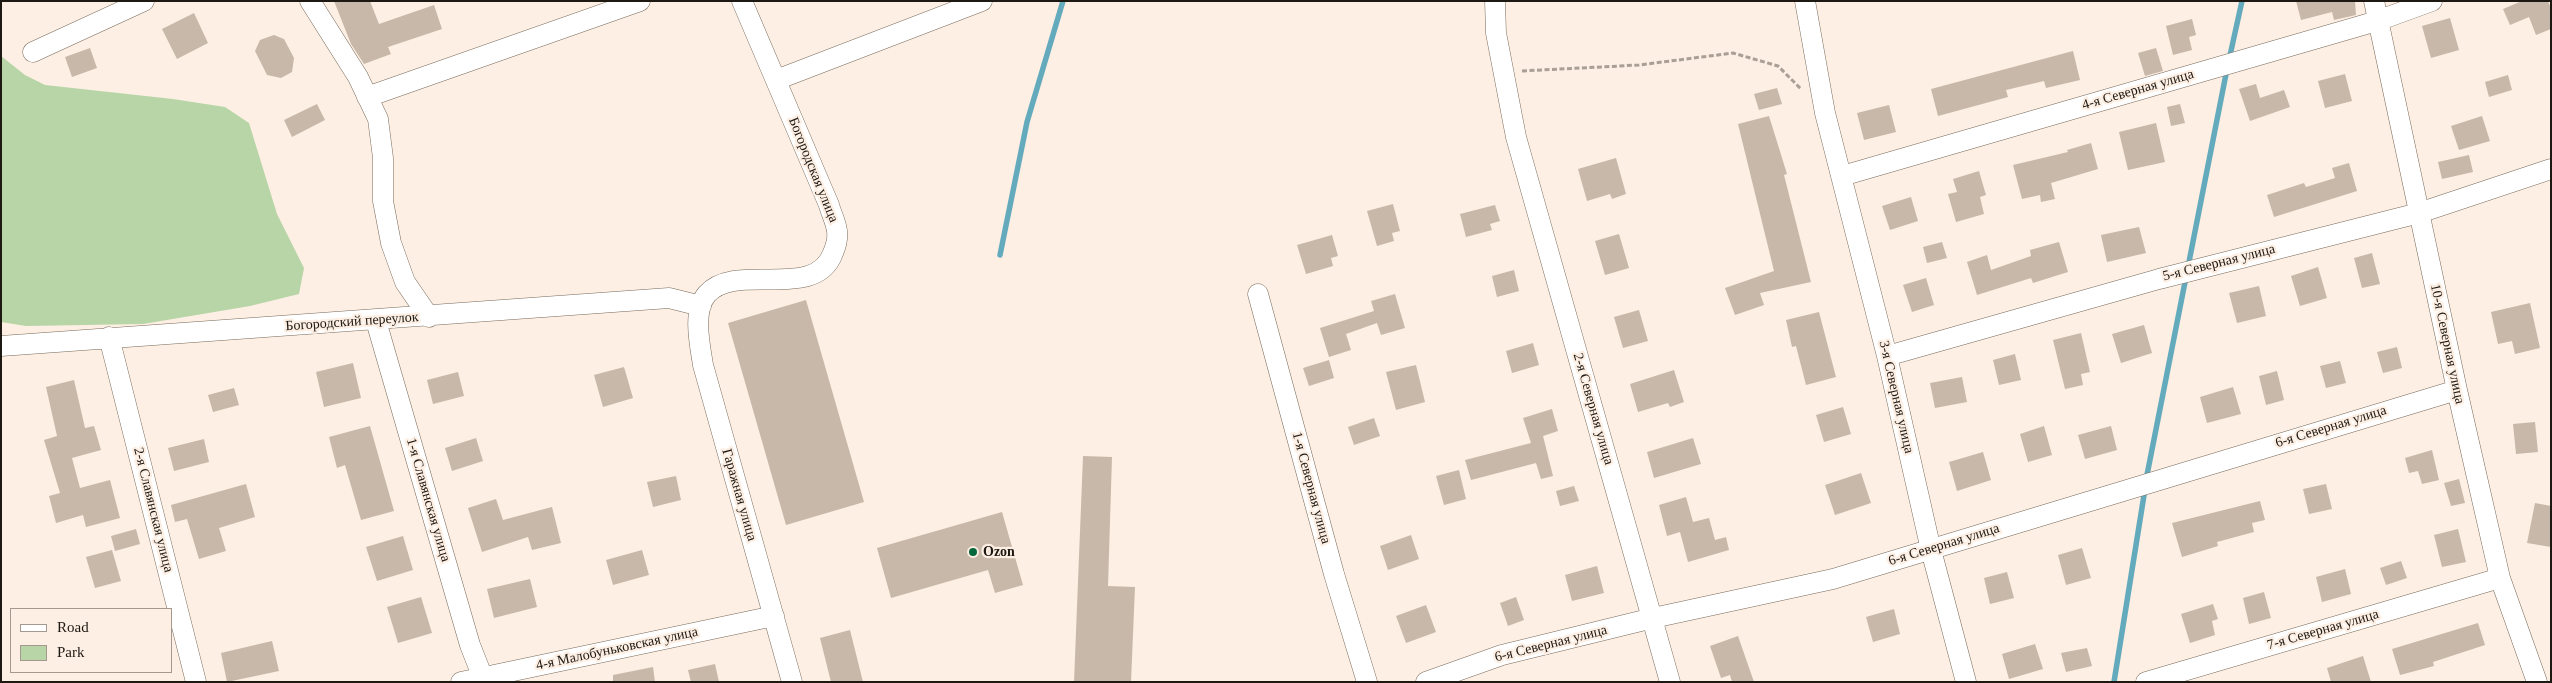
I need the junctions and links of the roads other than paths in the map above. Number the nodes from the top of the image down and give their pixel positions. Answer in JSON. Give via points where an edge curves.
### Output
{"nodes":[{"id":1,"x":144,"y":1,"type":"edge"},
{"id":2,"x":310,"y":1,"type":"edge"},
{"id":3,"x":640,"y":1,"type":"edge"},
{"id":4,"x":742,"y":1,"type":"edge"},
{"id":5,"x":982,"y":1,"type":"edge"},
{"id":6,"x":1494,"y":1,"type":"edge"},
{"id":7,"x":1805,"y":1,"type":"edge"},
{"id":8,"x":2374,"y":1,"type":"edge"},
{"id":9,"x":2432,"y":1,"type":"edge"},
{"id":10,"x":2377,"y":21,"type":"junction"},
{"id":11,"x":33,"y":52,"type":"dead end"},
{"id":12,"x":776,"y":80,"type":"junction"},
{"id":13,"x":367,"y":97,"type":"junction"},
{"id":14,"x":2551,"y":169,"type":"edge"},
{"id":15,"x":1842,"y":176,"type":"junction"},
{"id":16,"x":2419,"y":213,"type":"junction"},
{"id":17,"x":1258,"y":294,"type":"dead end"},
{"id":18,"x":701,"y":306,"type":"junction"},
{"id":19,"x":430,"y":317,"type":"junction"},
{"id":20,"x":376,"y":321,"type":"junction"},
{"id":21,"x":109,"y":337,"type":"junction"},
{"id":22,"x":1,"y":346,"type":"edge"},
{"id":23,"x":1887,"y":356,"type":"junction"},
{"id":24,"x":2457,"y":390,"type":"junction"},
{"id":25,"x":1931,"y":550,"type":"junction"},
{"id":26,"x":2500,"y":578,"type":"junction"},
{"id":27,"x":774,"y":616,"type":"junction"},
{"id":28,"x":1653,"y":618,"type":"junction"},
{"id":29,"x":2551,"y":677,"type":"edge"},
{"id":30,"x":483,"y":678,"type":"junction"},
{"id":31,"x":196,"y":682,"type":"edge"},
{"id":32,"x":461,"y":682,"type":"edge"},
{"id":33,"x":792,"y":682,"type":"edge"},
{"id":34,"x":1367,"y":682,"type":"edge"},
{"id":35,"x":1426,"y":682,"type":"edge"},
{"id":36,"x":1670,"y":682,"type":"edge"},
{"id":37,"x":1966,"y":682,"type":"edge"},
{"id":38,"x":2146,"y":682,"type":"edge"},
{"id":39,"x":2537,"y":682,"type":"edge"},
{"id":40,"x":2548,"y":682,"type":"edge"}],
"edges":[{"from":1,"to":11,"type":"street"},
{"from":2,"to":13,"type":"street"},
{"from":3,"to":13,"type":"street"},
{"from":4,"to":12,"type":"street","name":"Богородская улица"},
{"from":5,"to":12,"type":"street"},
{"from":6,"to":28,"type":"street","name":"2-я Северная улица","via":[[1496,34],[1516,137]]},
{"from":7,"to":15,"type":"street","name":"3-я Северная улица","via":[[1825,113]]},
{"from":8,"to":10,"type":"street","name":"10-я Северная улица"},
{"from":9,"to":10,"type":"street","name":"4-я Северная улица"},
{"from":10,"to":15,"type":"street","name":"4-я Северная улица"},
{"from":10,"to":16,"type":"street","name":"10-я Северная улица"},
{"from":12,"to":18,"type":"street","name":"Богородская улица","via":[[829,205],[837,243],[832,258],[817,272],[806,276],[719,285],[706,295]]},
{"from":13,"to":19,"type":"street","via":[[378,119],[383,158],[383,201],[391,243],[405,282]]},
{"from":14,"to":16,"type":"street","name":"5-я Северная улица"},
{"from":15,"to":23,"type":"street","name":"3-я Северная улица"},
{"from":16,"to":23,"type":"street","name":"5-я Северная улица","via":[[2159,279]]},
{"from":16,"to":24,"type":"street","name":"10-я Северная улица"},
{"from":17,"to":34,"type":"street","name":"1-я Северная улица","via":[[1334,574]]},
{"from":18,"to":19,"type":"street","name":"Богородский переулок","via":[[669,298]]},
{"from":18,"to":27,"type":"street","name":"Гаражная улица","via":[[703,365]]},
{"from":19,"to":20,"type":"street","name":"Богородский переулок"},
{"from":20,"to":21,"type":"street","name":"Богородский переулок"},
{"from":20,"to":30,"type":"street","name":"1-я Славянская улица","via":[[470,645]]},
{"from":21,"to":22,"type":"street","name":"Богородский переулок"},
{"from":21,"to":31,"type":"street","name":"2-я Славянская улица"},
{"from":23,"to":25,"type":"street","name":"3-я Северная улица"},
{"from":24,"to":25,"type":"street","name":"6-я Северная улица"},
{"from":24,"to":26,"type":"street","name":"10-я Северная улица"},
{"from":25,"to":28,"type":"street","name":"6-я Северная улица","via":[[1833,578]]},
{"from":25,"to":37,"type":"street","name":"3-я Северная улица"},
{"from":26,"to":38,"type":"street","name":"7-я Северная улица"},
{"from":26,"to":39,"type":"street","name":"10-я Северная улица"},
{"from":27,"to":30,"type":"street","name":"4-я Малобуньковская улица"},
{"from":27,"to":33,"type":"street","name":"Гаражная улица"},
{"from":28,"to":35,"type":"street","name":"6-я Северная улица","via":[[1502,655]]},
{"from":28,"to":36,"type":"street","name":"2-я Северная улица"},
{"from":29,"to":40,"type":"street"},
{"from":30,"to":32,"type":"street","name":"4-я Малобуньковская улица"}]}
